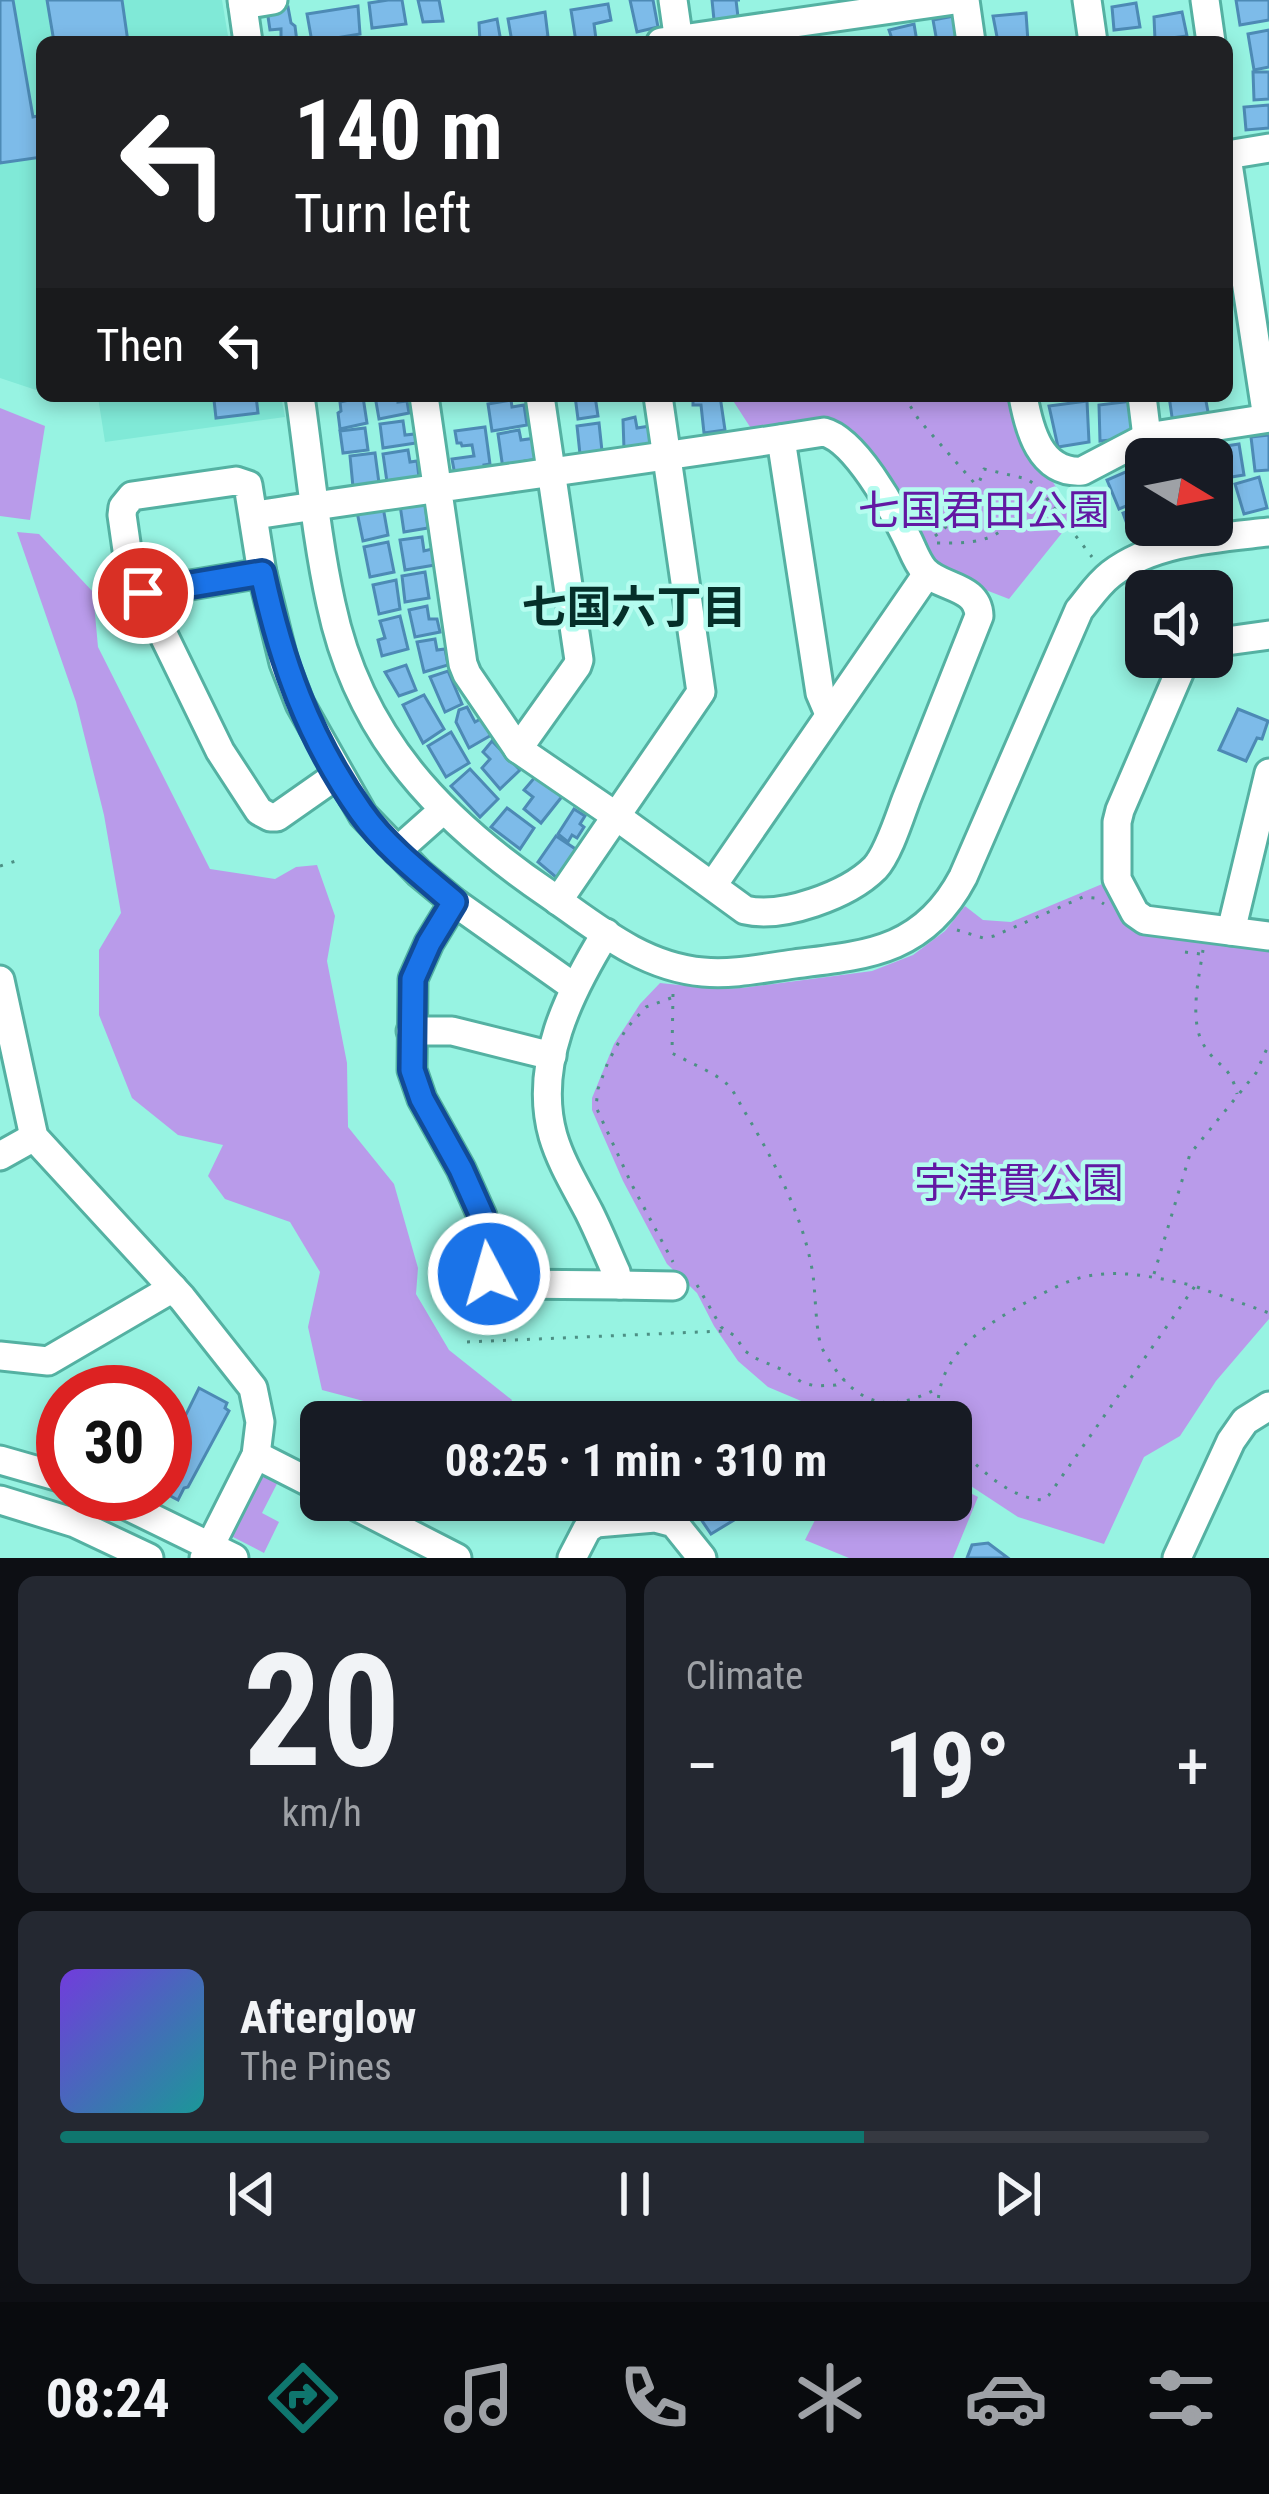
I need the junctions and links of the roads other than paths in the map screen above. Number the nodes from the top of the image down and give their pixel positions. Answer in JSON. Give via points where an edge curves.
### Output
{"nodes":[{"id":1,"x":273,"y":0,"type":"edge"},
{"id":2,"x":673,"y":0,"type":"edge"},
{"id":3,"x":955,"y":0,"type":"edge"},
{"id":4,"x":965,"y":0,"type":"edge"},
{"id":5,"x":1087,"y":0,"type":"edge"},
{"id":6,"x":1205,"y":0,"type":"edge"},
{"id":7,"x":243,"y":2,"type":"edge"},
{"id":8,"x":247,"y":36,"type":"edge"},
{"id":9,"x":673,"y":36,"type":"edge"},
{"id":10,"x":707,"y":36,"type":"edge"},
{"id":11,"x":970,"y":36,"type":"edge"},
{"id":12,"x":1092,"y":36,"type":"edge"},
{"id":13,"x":1210,"y":36,"type":"edge"},
{"id":14,"x":1269,"y":148,"type":"edge"},
{"id":15,"x":1233,"y":155,"type":"edge"},
{"id":16,"x":1233,"y":194,"type":"edge"},
{"id":17,"x":301,"y":402,"type":"edge"},
{"id":18,"x":425,"y":402,"type":"edge"},
{"id":19,"x":541,"y":402,"type":"edge"},
{"id":20,"x":659,"y":402,"type":"edge"},
{"id":21,"x":1024,"y":402,"type":"edge"},
{"id":22,"x":1143,"y":402,"type":"edge"},
{"id":23,"x":1268,"y":418,"type":"edge"},
{"id":24,"x":1147,"y":437,"type":"junction"},
{"id":25,"x":781,"y":439,"type":"junction"},
{"id":26,"x":667,"y":456,"type":"junction"},
{"id":27,"x":551,"y":473,"type":"junction"},
{"id":28,"x":438,"y":489,"type":"junction"},
{"id":29,"x":316,"y":506,"type":"junction"},
{"id":30,"x":255,"y":515,"type":"junction"},
{"id":31,"x":1269,"y":532,"type":"edge"},
{"id":32,"x":262,"y":573,"type":"junction"},
{"id":33,"x":927,"y":574,"type":"junction"},
{"id":34,"x":143,"y":593,"type":"junction"},
{"id":35,"x":1269,"y":635,"type":"edge"},
{"id":36,"x":1233,"y":641,"type":"edge"},
{"id":37,"x":1177,"y":678,"type":"edge"},
{"id":38,"x":830,"y":714,"type":"junction"},
{"id":39,"x":518,"y":749,"type":"junction"},
{"id":40,"x":1269,"y":773,"type":"edge"},
{"id":41,"x":338,"y":775,"type":"junction"},
{"id":42,"x":442,"y":811,"type":"junction"},
{"id":43,"x":616,"y":816,"type":"junction"},
{"id":44,"x":397,"y":850,"type":"junction"},
{"id":45,"x":713,"y":886,"type":"junction"},
{"id":46,"x":558,"y":901,"type":"junction"},
{"id":47,"x":454,"y":902,"type":"junction"},
{"id":48,"x":1218,"y":933,"type":"junction"},
{"id":49,"x":606,"y":934,"type":"junction"},
{"id":50,"x":1269,"y":936,"type":"edge"},
{"id":51,"x":0,"y":980,"type":"edge"},
{"id":52,"x":574,"y":987,"type":"junction"},
{"id":53,"x":411,"y":1031,"type":"junction"},
{"id":54,"x":552,"y":1056,"type":"junction"},
{"id":55,"x":34,"y":1137,"type":"junction"},
{"id":56,"x":0,"y":1156,"type":"edge"},
{"id":57,"x":685,"y":1281,"type":"road end"},
{"id":58,"x":619,"y":1285,"type":"junction"},
{"id":59,"x":172,"y":1288,"type":"junction"},
{"id":60,"x":0,"y":1356,"type":"edge"},
{"id":61,"x":1269,"y":1406,"type":"edge"},
{"id":62,"x":256,"y":1455,"type":"junction"},
{"id":63,"x":0,"y":1460,"type":"edge"},
{"id":64,"x":36,"y":1470,"type":"edge"},
{"id":65,"x":300,"y":1477,"type":"edge"},
{"id":66,"x":0,"y":1500,"type":"edge"},
{"id":67,"x":154,"y":1521,"type":"edge"},
{"id":68,"x":385,"y":1521,"type":"edge"},
{"id":69,"x":216,"y":1554,"type":"edge"},
{"id":70,"x":149,"y":1558,"type":"edge"},
{"id":71,"x":457,"y":1558,"type":"edge"},
{"id":72,"x":572,"y":1558,"type":"edge"},
{"id":73,"x":702,"y":1558,"type":"edge"},
{"id":74,"x":1177,"y":1558,"type":"edge"}],
"edges":[{"from":1,"to":7,"type":"street"},
{"from":2,"to":9,"type":"street"},
{"from":3,"to":10,"type":"street"},
{"from":4,"to":11,"type":"street"},
{"from":5,"to":12,"type":"street"},
{"from":6,"to":13,"type":"street"},
{"from":7,"to":8,"type":"street"},
{"from":14,"to":15,"type":"street"},
{"from":16,"to":23,"type":"street"},
{"from":17,"to":29,"type":"street"},
{"from":18,"to":28,"type":"street"},
{"from":19,"to":27,"type":"street"},
{"from":20,"to":26,"type":"street"},
{"from":21,"to":24,"type":"street","via":[[1033,439],[1064,471],[1082,471]]},
{"from":22,"to":24,"type":"street"},
{"from":23,"to":24,"type":"street"},
{"from":25,"to":26,"type":"street"},
{"from":25,"to":33,"type":"street","via":[[824,432],[840,439],[875,480]]},
{"from":25,"to":38,"type":"street","via":[[820,693]]},
{"from":26,"to":27,"type":"street"},
{"from":26,"to":43,"type":"street","via":[[701,692]]},
{"from":27,"to":28,"type":"street"},
{"from":27,"to":39,"type":"street","via":[[579,660]]},
{"from":28,"to":29,"type":"street"},
{"from":28,"to":39,"type":"street","via":[[463,664]]},
{"from":29,"to":30,"type":"street"},
{"from":29,"to":42,"type":"street","via":[[331,606],[351,669],[392,748]]},
{"from":30,"to":32,"type":"street"},
{"from":30,"to":34,"type":"street","via":[[248,485],[236,481],[132,496],[122,515]]},
{"from":31,"to":49,"type":"street","via":[[1167,547],[1094,591],[955,893],[906,938],[862,955],[703,973],[646,958]]},
{"from":32,"to":34,"type":"street"},
{"from":32,"to":41,"type":"street","via":[[299,704]]},
{"from":33,"to":38,"type":"street"},
{"from":33,"to":45,"type":"street","via":[[969,594],[979,616],[880,861],[830,898],[760,914]]},
{"from":34,"to":41,"type":"street","via":[[220,751],[259,811],[277,817]]},
{"from":35,"to":36,"type":"street"},
{"from":37,"to":48,"type":"street","via":[[1120,810],[1117,879],[1145,920]]},
{"from":38,"to":45,"type":"street"},
{"from":39,"to":43,"type":"street"},
{"from":40,"to":48,"type":"street"},
{"from":41,"to":44,"type":"street"},
{"from":42,"to":44,"type":"street"},
{"from":42,"to":46,"type":"street"},
{"from":43,"to":45,"type":"street"},
{"from":43,"to":46,"type":"street"},
{"from":44,"to":47,"type":"street"},
{"from":46,"to":49,"type":"street"},
{"from":47,"to":52,"type":"street"},
{"from":47,"to":53,"type":"street","via":[[413,979]]},
{"from":48,"to":50,"type":"street"},
{"from":49,"to":52,"type":"street"},
{"from":51,"to":55,"type":"street"},
{"from":52,"to":54,"type":"street"},
{"from":53,"to":54,"type":"street","via":[[452,1030]]},
{"from":53,"to":58,"type":"street","via":[[412,1070],[482,1216],[491,1279]]},
{"from":54,"to":58,"type":"street","via":[[546,1089],[554,1138]]},
{"from":55,"to":56,"type":"street"},
{"from":55,"to":59,"type":"street"},
{"from":57,"to":58,"type":"street"},
{"from":59,"to":60,"type":"street","via":[[48,1361]]},
{"from":59,"to":62,"type":"street","via":[[253,1388]]},
{"from":61,"to":74,"type":"street","via":[[1231,1441]]},
{"from":62,"to":65,"type":"street"},
{"from":62,"to":69,"type":"street"},
{"from":63,"to":64,"type":"street"},
{"from":66,"to":70,"type":"street"},
{"from":67,"to":69,"type":"street"},
{"from":68,"to":71,"type":"street"},
{"from":72,"to":73,"type":"street","via":[[596,1523],[656,1517],[674,1523]]}]}
